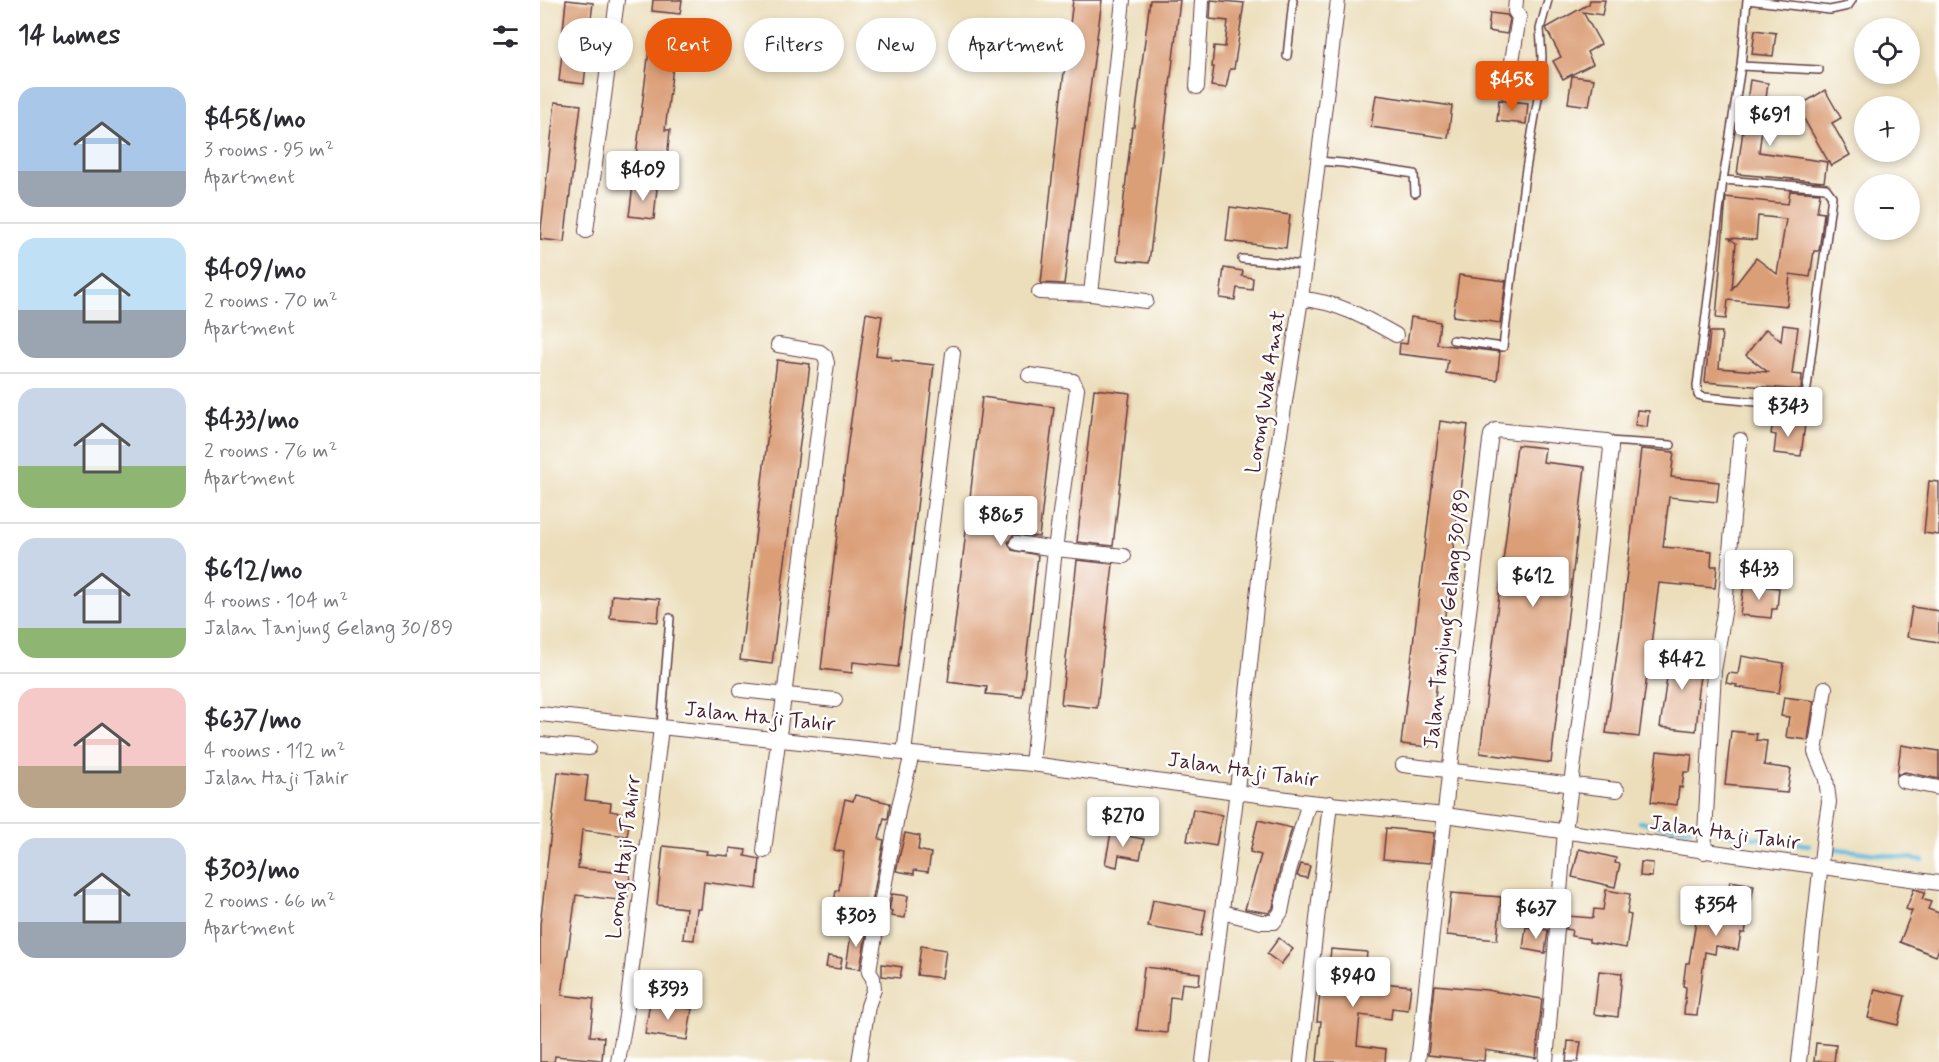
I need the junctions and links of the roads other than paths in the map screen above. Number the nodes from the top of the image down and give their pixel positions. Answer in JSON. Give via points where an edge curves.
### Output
{"nodes":[{"id":1,"x":617,"y":0,"type":"edge"},
{"id":2,"x":1123,"y":0,"type":"edge"},
{"id":3,"x":1202,"y":0,"type":"edge"},
{"id":4,"x":1293,"y":0,"type":"edge"},
{"id":5,"x":1338,"y":0,"type":"edge"},
{"id":6,"x":1516,"y":0,"type":"edge"},
{"id":7,"x":1548,"y":0,"type":"edge"},
{"id":8,"x":1852,"y":0,"type":"edge"},
{"id":9,"x":1287,"y":56,"type":"dead end"},
{"id":10,"x":1741,"y":66,"type":"junction"},
{"id":11,"x":1819,"y":70,"type":"dead end"},
{"id":12,"x":1197,"y":87,"type":"dead end"},
{"id":13,"x":1507,"y":93,"type":"dead end"},
{"id":14,"x":1318,"y":161,"type":"junction"},
{"id":15,"x":1723,"y":180,"type":"junction"},
{"id":16,"x":1415,"y":193,"type":"dead end"},
{"id":17,"x":586,"y":231,"type":"dead end"},
{"id":18,"x":1242,"y":259,"type":"dead end"},
{"id":19,"x":1304,"y":265,"type":"junction"},
{"id":20,"x":1038,"y":292,"type":"dead end"},
{"id":21,"x":1092,"y":294,"type":"junction"},
{"id":22,"x":1301,"y":299,"type":"junction"},
{"id":23,"x":1146,"y":301,"type":"dead end"},
{"id":24,"x":1396,"y":335,"type":"dead end"},
{"id":25,"x":1453,"y":340,"type":"dead end"},
{"id":26,"x":778,"y":345,"type":"dead end"},
{"id":27,"x":953,"y":353,"type":"dead end"},
{"id":28,"x":1029,"y":375,"type":"dead end"},
{"id":29,"x":1740,"y":440,"type":"dead end"},
{"id":30,"x":1607,"y":441,"type":"junction"},
{"id":31,"x":1671,"y":445,"type":"dead end"},
{"id":32,"x":1017,"y":543,"type":"dead end"},
{"id":33,"x":1055,"y":549,"type":"junction"},
{"id":34,"x":1124,"y":556,"type":"dead end"},
{"id":35,"x":670,"y":618,"type":"dead end"},
{"id":36,"x":1824,"y":688,"type":"dead end"},
{"id":37,"x":741,"y":690,"type":"dead end"},
{"id":38,"x":783,"y":694,"type":"junction"},
{"id":39,"x":835,"y":700,"type":"dead end"},
{"id":40,"x":540,"y":714,"type":"edge"},
{"id":41,"x":661,"y":728,"type":"junction"},
{"id":42,"x":778,"y":739,"type":"junction"},
{"id":43,"x":540,"y":744,"type":"edge"},
{"id":44,"x":589,"y":748,"type":"dead end"},
{"id":45,"x":908,"y":754,"type":"junction"},
{"id":46,"x":1032,"y":764,"type":"junction"},
{"id":47,"x":1403,"y":765,"type":"dead end"},
{"id":48,"x":1449,"y":771,"type":"junction"},
{"id":49,"x":1903,"y":781,"type":"dead end"},
{"id":50,"x":1570,"y":783,"type":"junction"},
{"id":51,"x":1939,"y":788,"type":"edge"},
{"id":52,"x":1237,"y":790,"type":"junction"},
{"id":53,"x":1617,"y":790,"type":"dead end"},
{"id":54,"x":1309,"y":802,"type":"junction"},
{"id":55,"x":1330,"y":803,"type":"junction"},
{"id":56,"x":1445,"y":815,"type":"junction"},
{"id":57,"x":1564,"y":831,"type":"junction"},
{"id":58,"x":764,"y":852,"type":"dead end"},
{"id":59,"x":1704,"y":852,"type":"junction"},
{"id":60,"x":1820,"y":867,"type":"junction"},
{"id":61,"x":1939,"y":883,"type":"edge"},
{"id":62,"x":1222,"y":912,"type":"junction"},
{"id":63,"x":618,"y":1062,"type":"edge"},
{"id":64,"x":859,"y":1062,"type":"edge"},
{"id":65,"x":1203,"y":1062,"type":"edge"},
{"id":66,"x":1301,"y":1062,"type":"edge"},
{"id":67,"x":1418,"y":1062,"type":"edge"},
{"id":68,"x":1546,"y":1062,"type":"edge"},
{"id":69,"x":1799,"y":1062,"type":"edge"}],
"edges":[{"from":1,"to":17,"type":"street"},
{"from":2,"to":21,"type":"street"},
{"from":3,"to":12,"type":"street"},
{"from":4,"to":9,"type":"lane"},
{"from":5,"to":14,"type":"street","name":"Lorong Wak Amat"},
{"from":6,"to":13,"type":"street","via":[[1519,17]]},
{"from":7,"to":25,"type":"lane","via":[[1540,29],[1539,92],[1503,346]]},
{"from":8,"to":10,"type":"lane","via":[[1848,6],[1830,10],[1747,0]]},
{"from":10,"to":11,"type":"lane"},
{"from":10,"to":15,"type":"lane"},
{"from":14,"to":16,"type":"lane","via":[[1414,174]]},
{"from":14,"to":19,"type":"street","name":"Lorong Wak Amat"},
{"from":15,"to":15,"type":"lane","via":[[1826,188],[1832,196],[1805,403],[1799,406],[1698,395],[1696,386]]},
{"from":18,"to":19,"type":"lane"},
{"from":19,"to":22,"type":"street","name":"Lorong Wak Amat"},
{"from":20,"to":21,"type":"street"},
{"from":21,"to":23,"type":"street"},
{"from":22,"to":24,"type":"street","via":[[1323,300]]},
{"from":22,"to":52,"type":"street","name":"Lorong Wak Amat","via":[[1262,549]]},
{"from":26,"to":38,"type":"street","via":[[820,352],[827,363]]},
{"from":27,"to":45,"type":"street"},
{"from":28,"to":33,"type":"street","via":[[1073,381],[1077,389]]},
{"from":29,"to":59,"type":"street","via":[[1725,607],[1714,671]]},
{"from":30,"to":31,"type":"lane"},
{"from":30,"to":48,"type":"street","name":"Jalan Tanjung Gelang 30/89","via":[[1496,430],[1491,435]]},
{"from":30,"to":50,"type":"street","via":[[1611,461]]},
{"from":32,"to":33,"type":"street"},
{"from":33,"to":34,"type":"street"},
{"from":33,"to":46,"type":"street"},
{"from":35,"to":41,"type":"lane"},
{"from":36,"to":60,"type":"street","via":[[1815,752],[1826,779],[1829,802]]},
{"from":37,"to":38,"type":"street"},
{"from":38,"to":39,"type":"street"},
{"from":38,"to":42,"type":"street"},
{"from":40,"to":41,"type":"street","name":"Jalan Haji Tahir"},
{"from":41,"to":42,"type":"street","name":"Jalan Haji Tahir"},
{"from":41,"to":63,"type":"street","name":"Lorong Haji Tahirr"},
{"from":42,"to":45,"type":"street","name":"Jalan Haji Tahir"},
{"from":42,"to":58,"type":"street"},
{"from":43,"to":44,"type":"street"},
{"from":45,"to":46,"type":"street","name":"Jalan Haji Tahir"},
{"from":45,"to":64,"type":"street","via":[[870,964],[874,989]]},
{"from":46,"to":52,"type":"street","name":"Jalan Haji Tahir"},
{"from":47,"to":48,"type":"street"},
{"from":48,"to":50,"type":"street"},
{"from":48,"to":56,"type":"street","name":"Jalan Tanjung Gelang 30/89"},
{"from":49,"to":51,"type":"street"},
{"from":50,"to":53,"type":"street"},
{"from":50,"to":57,"type":"street"},
{"from":52,"to":54,"type":"street","name":"Jalan Haji Tahir"},
{"from":52,"to":62,"type":"street","name":"Lorong Wak Amat"},
{"from":54,"to":55,"type":"street","name":"Jalan Haji Tahir"},
{"from":54,"to":62,"type":"street","via":[[1281,912],[1274,922]]},
{"from":55,"to":56,"type":"street","name":"Jalan Haji Tahir"},
{"from":55,"to":66,"type":"street"},
{"from":56,"to":57,"type":"street","name":"Jalan Haji Tahir"},
{"from":56,"to":67,"type":"street","name":"Jalan Tanjung Gelang 30/89"},
{"from":57,"to":59,"type":"street","name":"Jalan Haji Tahir"},
{"from":57,"to":68,"type":"street"},
{"from":59,"to":60,"type":"street","name":"Jalan Haji Tahir"},
{"from":60,"to":61,"type":"street","name":"Jalan Haji Tahir"},
{"from":60,"to":69,"type":"street"},
{"from":62,"to":65,"type":"street","name":"Lorong Wak Amat"}]}
